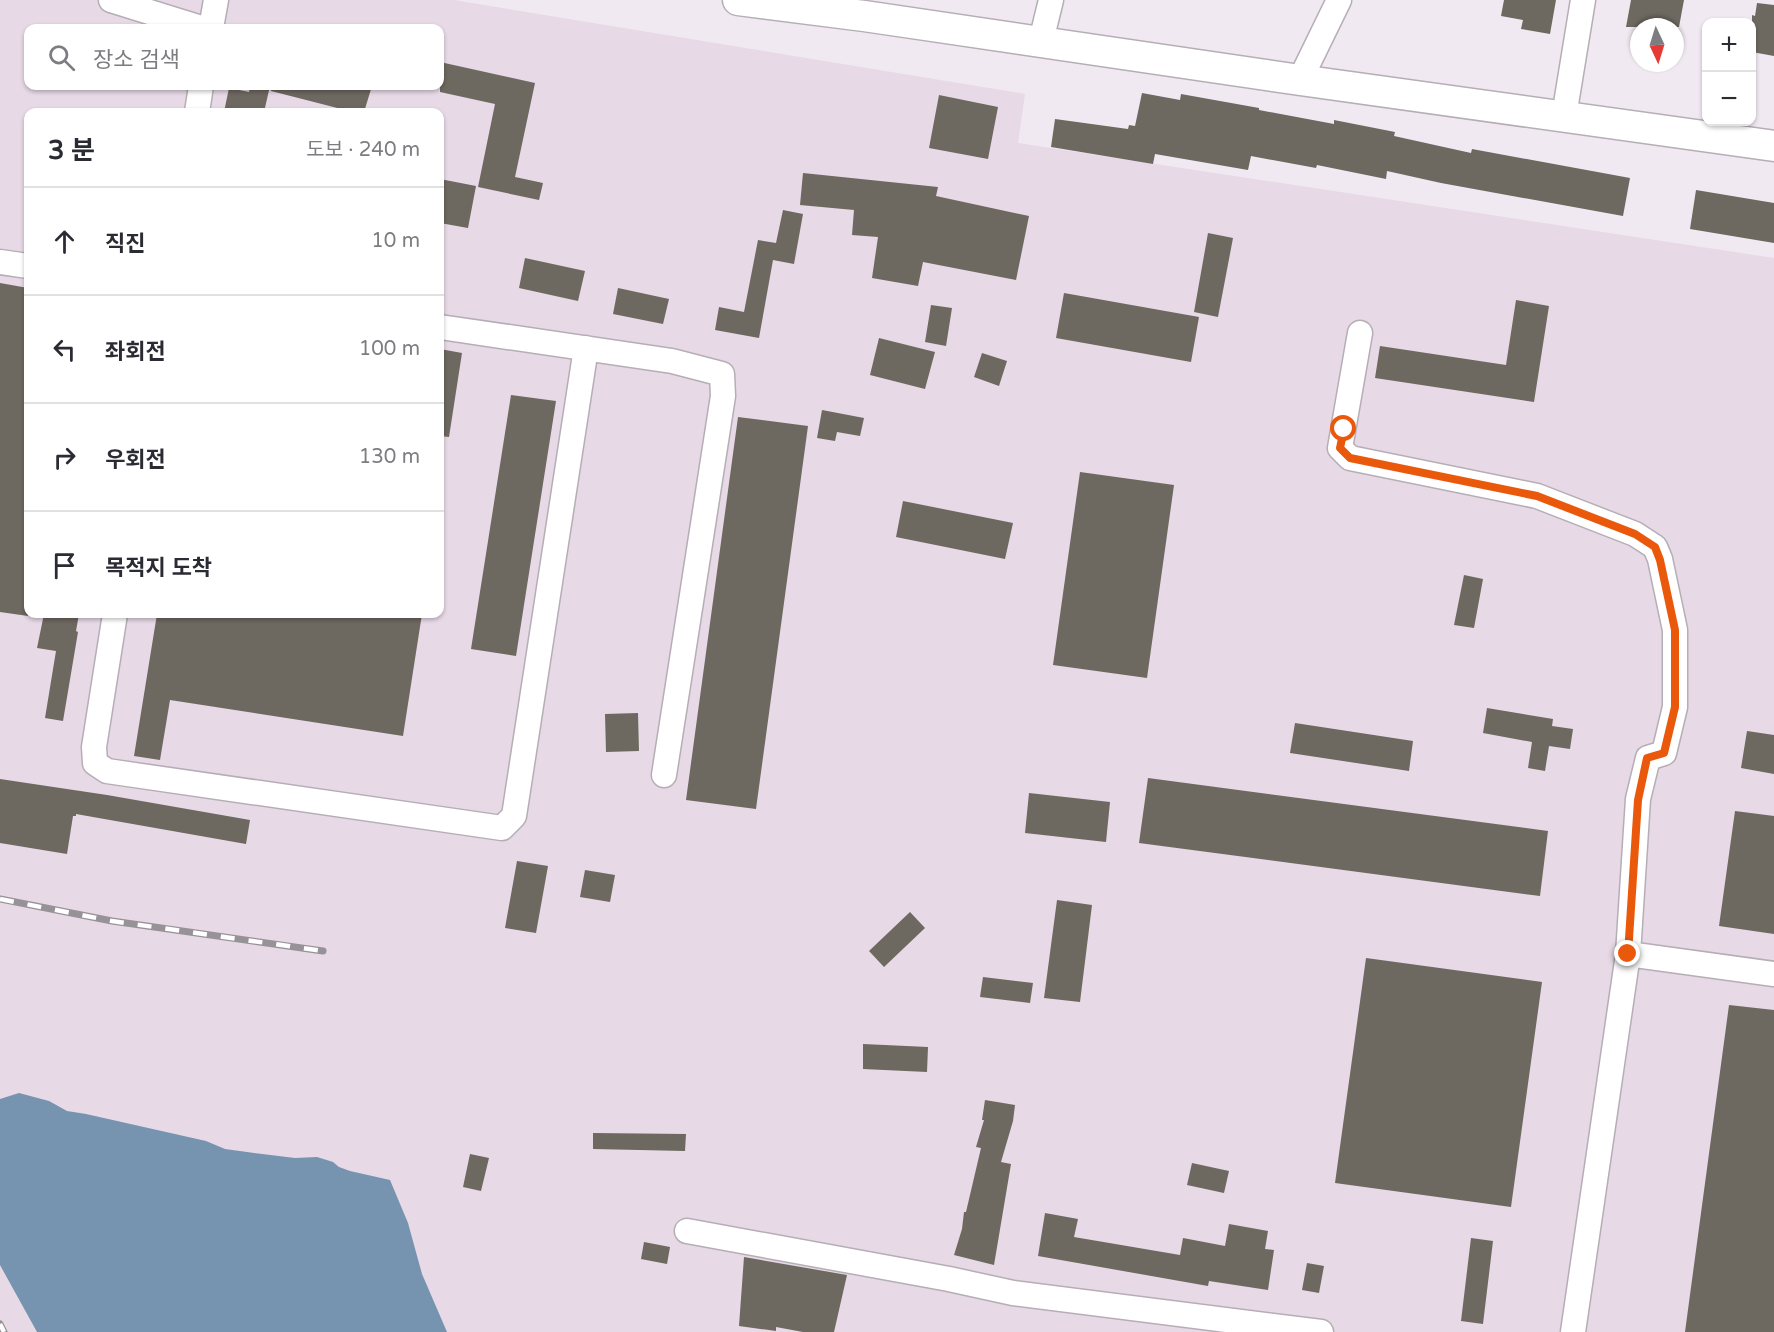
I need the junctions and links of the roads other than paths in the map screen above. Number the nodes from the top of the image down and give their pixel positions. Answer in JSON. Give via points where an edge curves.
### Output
{"nodes":[{"id":1,"x":111,"y":0,"type":"edge"},
{"id":2,"x":216,"y":0,"type":"edge"},
{"id":3,"x":738,"y":0,"type":"edge"},
{"id":4,"x":1051,"y":0,"type":"edge"},
{"id":5,"x":1339,"y":0,"type":"edge"},
{"id":6,"x":1583,"y":0,"type":"edge"},
{"id":7,"x":866,"y":8,"type":"edge"},
{"id":8,"x":188,"y":24,"type":"edge"},
{"id":9,"x":212,"y":24,"type":"edge"},
{"id":10,"x":1041,"y":41,"type":"junction"},
{"id":11,"x":1300,"y":80,"type":"junction"},
{"id":12,"x":200,"y":90,"type":"edge"},
{"id":13,"x":198,"y":108,"type":"edge"},
{"id":14,"x":1564,"y":116,"type":"junction"},
{"id":15,"x":1774,"y":146,"type":"edge"},
{"id":16,"x":0,"y":262,"type":"edge"},
{"id":17,"x":24,"y":265,"type":"edge"},
{"id":18,"x":444,"y":328,"type":"edge"},
{"id":19,"x":1360,"y":333,"type":"dead end"},
{"id":20,"x":586,"y":348,"type":"junction"},
{"id":21,"x":114,"y":618,"type":"edge"},
{"id":22,"x":664,"y":775,"type":"dead end"},
{"id":23,"x":1628,"y":954,"type":"junction"},
{"id":24,"x":1774,"y":974,"type":"edge"},
{"id":25,"x":687,"y":1231,"type":"dead end"},
{"id":26,"x":1321,"y":1332,"type":"edge"},
{"id":27,"x":1573,"y":1332,"type":"edge"}],
"edges":[{"from":1,"to":8,"type":"street"},
{"from":2,"to":9,"type":"street"},
{"from":3,"to":7,"type":"main road"},
{"from":4,"to":10,"type":"street"},
{"from":5,"to":11,"type":"street"},
{"from":6,"to":14,"type":"street"},
{"from":7,"to":10,"type":"main road"},
{"from":10,"to":11,"type":"main road"},
{"from":11,"to":14,"type":"main road"},
{"from":12,"to":13,"type":"street"},
{"from":14,"to":15,"type":"main road"},
{"from":16,"to":17,"type":"street"},
{"from":18,"to":20,"type":"street"},
{"from":19,"to":23,"type":"street","via":[[1340,448],[1350,458],[1537,496],[1635,534],[1655,547],[1675,630],[1675,707],[1664,753],[1647,758],[1638,800]]},
{"from":20,"to":21,"type":"street","via":[[514,816],[502,828],[107,771],[95,763],[94,747]]},
{"from":20,"to":22,"type":"street","via":[[672,361],[722,374],[723,396]]},
{"from":23,"to":24,"type":"street"},
{"from":23,"to":27,"type":"street"},
{"from":25,"to":26,"type":"street","via":[[1013,1293]]}]}
